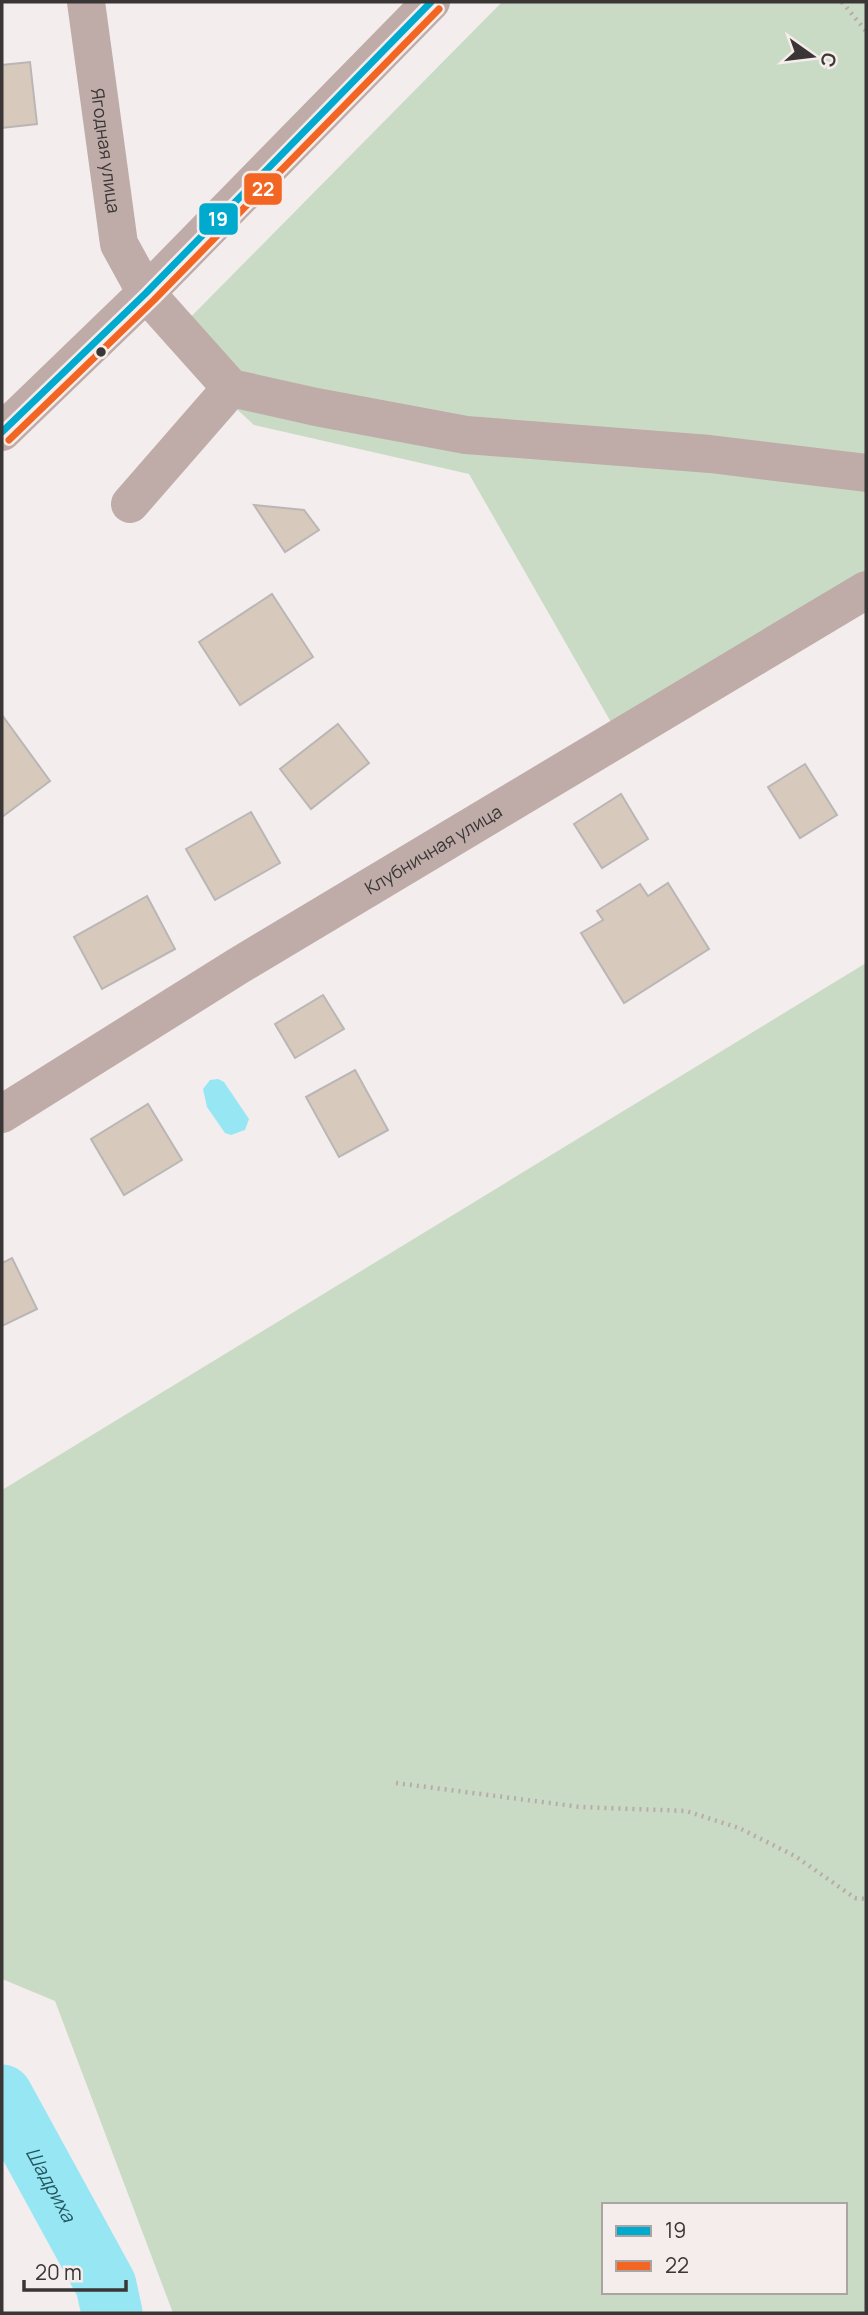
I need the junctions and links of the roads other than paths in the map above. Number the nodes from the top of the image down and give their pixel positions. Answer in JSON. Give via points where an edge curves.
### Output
{"nodes":[{"id":1,"x":86,"y":2,"type":"edge"},
{"id":2,"x":431,"y":2,"type":"edge"},
{"id":3,"x":146,"y":293,"type":"junction"},
{"id":4,"x":231,"y":388,"type":"junction"},
{"id":5,"x":2,"y":432,"type":"edge"},
{"id":6,"x":866,"y":474,"type":"edge"},
{"id":7,"x":130,"y":504,"type":"dead end"},
{"id":8,"x":866,"y":590,"type":"edge"},
{"id":9,"x":2,"y":1114,"type":"edge"}],
"edges":[{"from":1,"to":3,"type":"street","name":"Ягодная улица","via":[[119,244]]},
{"from":2,"to":3,"type":"street"},
{"from":3,"to":4,"type":"street","name":"Ягодная улица"},
{"from":3,"to":5,"type":"street"},
{"from":4,"to":6,"type":"street","via":[[466,435],[710,454]]},
{"from":4,"to":7,"type":"street"},
{"from":8,"to":9,"type":"street","name":"Клубничная улица","via":[[238,966]]}]}
